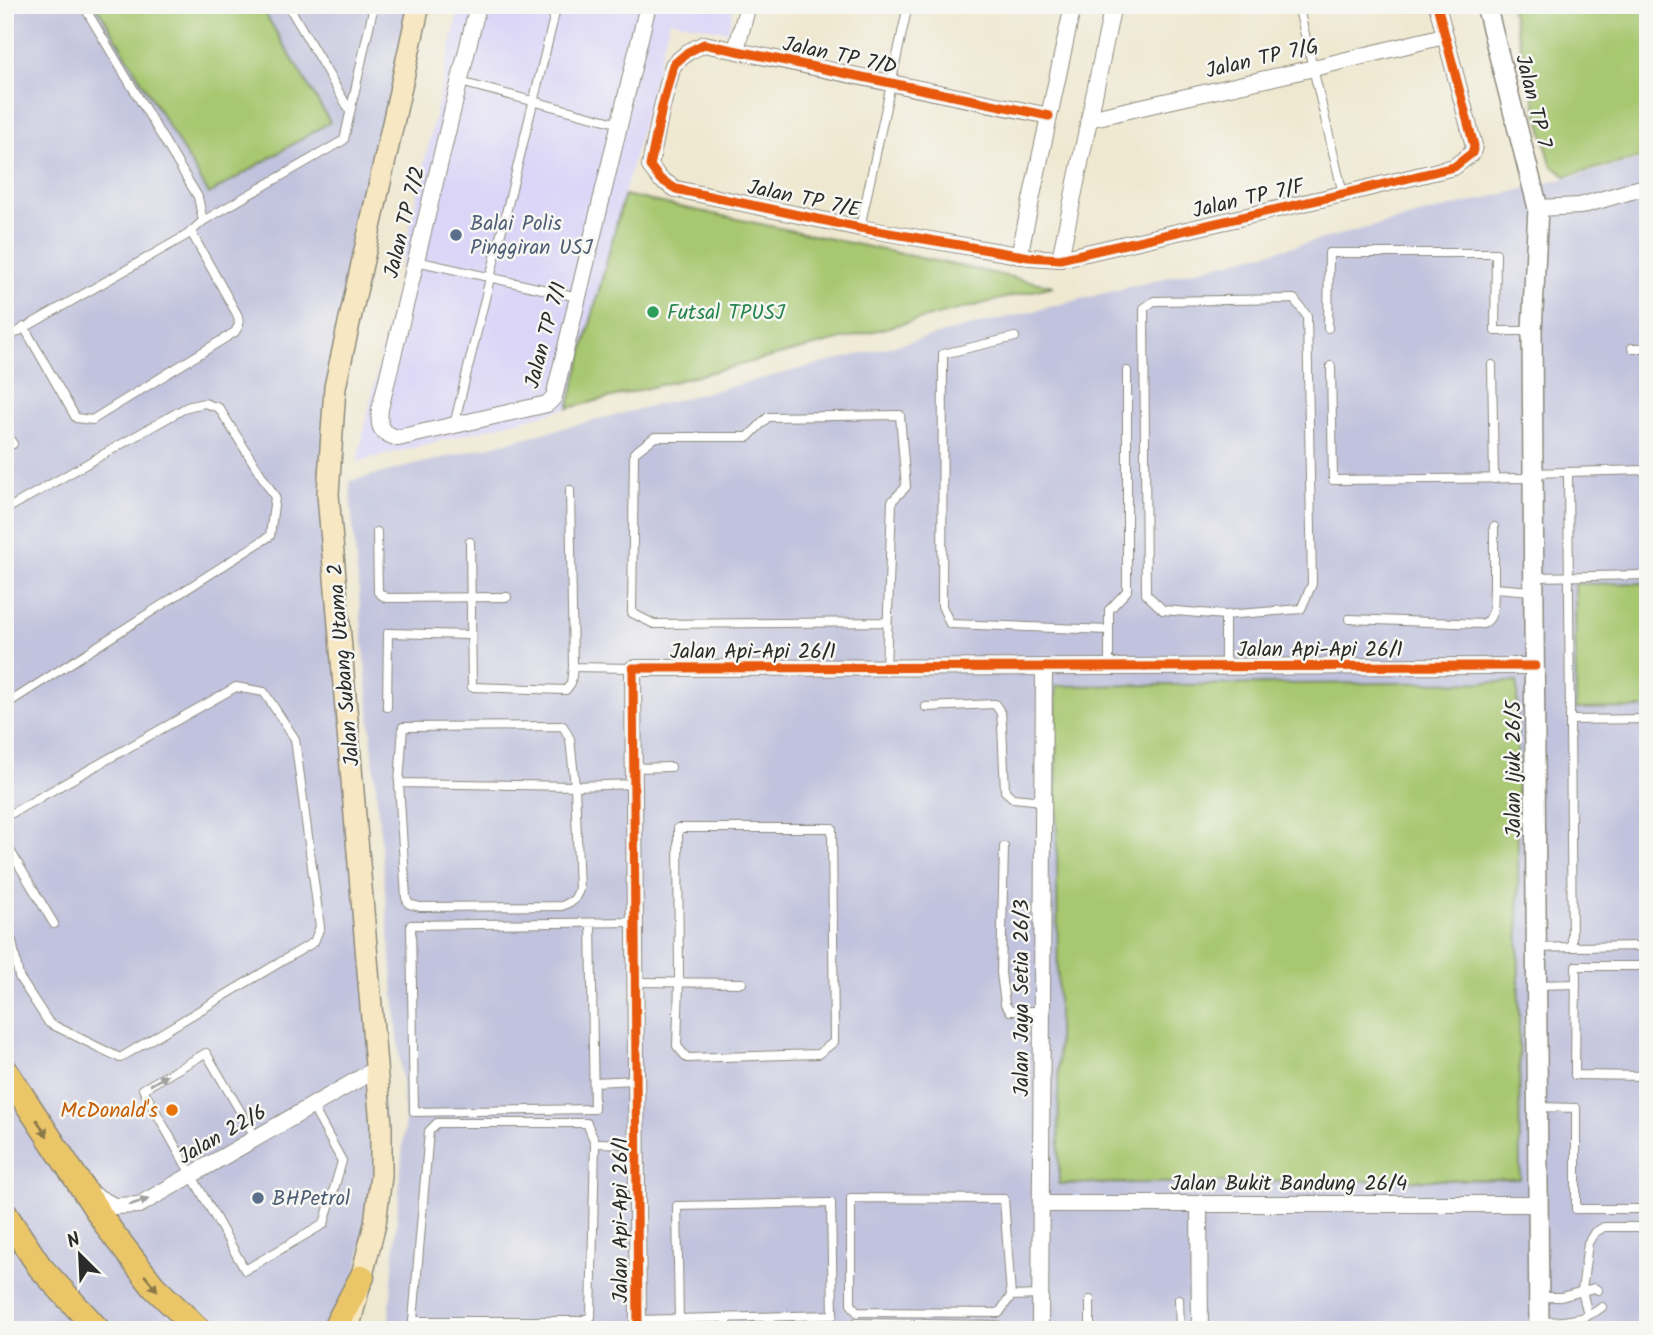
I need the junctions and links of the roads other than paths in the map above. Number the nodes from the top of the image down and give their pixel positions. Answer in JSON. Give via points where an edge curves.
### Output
{"nodes":[{"id":1,"x":83,"y":5,"type":"edge"},
{"id":2,"x":288,"y":5,"type":"edge"},
{"id":3,"x":374,"y":5,"type":"edge"},
{"id":4,"x":419,"y":5,"type":"edge"},
{"id":5,"x":478,"y":5,"type":"edge"},
{"id":6,"x":557,"y":5,"type":"edge"},
{"id":7,"x":648,"y":5,"type":"edge"},
{"id":8,"x":748,"y":5,"type":"edge"},
{"id":9,"x":908,"y":5,"type":"edge"},
{"id":10,"x":1073,"y":5,"type":"edge"},
{"id":11,"x":1113,"y":5,"type":"edge"},
{"id":12,"x":1298,"y":5,"type":"edge"},
{"id":13,"x":1437,"y":5,"type":"edge"},
{"id":14,"x":1486,"y":5,"type":"edge"},
{"id":15,"x":1444,"y":36,"type":"junction"},
{"id":16,"x":736,"y":50,"type":"junction"},
{"id":17,"x":1314,"y":68,"type":"junction"},
{"id":18,"x":460,"y":82,"type":"junction"},
{"id":19,"x":891,"y":84,"type":"junction"},
{"id":20,"x":533,"y":102,"type":"junction"},
{"id":21,"x":662,"y":107,"type":"joint"},
{"id":22,"x":350,"y":111,"type":"junction"},
{"id":23,"x":1049,"y":116,"type":"junction"},
{"id":24,"x":1090,"y":119,"type":"junction"},
{"id":25,"x":620,"y":124,"type":"junction"},
{"id":26,"x":1648,"y":186,"type":"edge"},
{"id":27,"x":1343,"y":194,"type":"junction"},
{"id":28,"x":1538,"y":208,"type":"junction"},
{"id":29,"x":203,"y":221,"type":"junction"},
{"id":30,"x":860,"y":228,"type":"junction"},
{"id":31,"x":191,"y":232,"type":"junction"},
{"id":32,"x":1019,"y":256,"type":"junction"},
{"id":33,"x":1060,"y":259,"type":"junction"},
{"id":34,"x":416,"y":261,"type":"junction"},
{"id":35,"x":490,"y":277,"type":"junction"},
{"id":36,"x":578,"y":297,"type":"junction"},
{"id":37,"x":5,"y":327,"type":"edge"},
{"id":38,"x":24,"y":327,"type":"junction"},
{"id":39,"x":1328,"y":328,"type":"dead end"},
{"id":40,"x":1532,"y":331,"type":"junction"},
{"id":41,"x":1015,"y":337,"type":"dead end"},
{"id":42,"x":8,"y":338,"type":"edge"},
{"id":43,"x":1632,"y":348,"type":"dead end"},
{"id":44,"x":1648,"y":348,"type":"edge"},
{"id":45,"x":1492,"y":365,"type":"dead end"},
{"id":46,"x":1331,"y":366,"type":"dead end"},
{"id":47,"x":1127,"y":371,"type":"dead end"},
{"id":48,"x":454,"y":425,"type":"junction"},
{"id":49,"x":5,"y":432,"type":"edge"},
{"id":50,"x":398,"y":438,"type":"joint"},
{"id":51,"x":13,"y":444,"type":"dead end"},
{"id":52,"x":1648,"y":470,"type":"edge"},
{"id":53,"x":1568,"y":472,"type":"junction"},
{"id":54,"x":1534,"y":475,"type":"junction"},
{"id":55,"x":1494,"y":479,"type":"junction"},
{"id":56,"x":569,"y":490,"type":"dead end"},
{"id":57,"x":5,"y":510,"type":"edge"},
{"id":58,"x":1494,"y":527,"type":"dead end"},
{"id":59,"x":377,"y":532,"type":"dead end"},
{"id":60,"x":470,"y":542,"type":"dead end"},
{"id":61,"x":1648,"y":575,"type":"edge"},
{"id":62,"x":1569,"y":576,"type":"junction"},
{"id":63,"x":1535,"y":584,"type":"junction"},
{"id":64,"x":1494,"y":588,"type":"junction"},
{"id":65,"x":471,"y":596,"type":"junction"},
{"id":66,"x":507,"y":597,"type":"dead end"},
{"id":67,"x":1225,"y":615,"type":"junction"},
{"id":68,"x":1349,"y":619,"type":"dead end"},
{"id":69,"x":887,"y":622,"type":"junction"},
{"id":70,"x":1109,"y":630,"type":"junction"},
{"id":71,"x":471,"y":635,"type":"junction"},
{"id":72,"x":1535,"y":666,"type":"junction"},
{"id":73,"x":573,"y":667,"type":"junction"},
{"id":74,"x":1044,"y":667,"type":"junction"},
{"id":75,"x":1109,"y":667,"type":"junction"},
{"id":76,"x":1225,"y":667,"type":"junction"},
{"id":77,"x":633,"y":668,"type":"junction"},
{"id":78,"x":886,"y":668,"type":"junction"},
{"id":79,"x":5,"y":705,"type":"edge"},
{"id":80,"x":387,"y":707,"type":"dead end"},
{"id":81,"x":926,"y":707,"type":"dead end"},
{"id":82,"x":1648,"y":719,"type":"edge"},
{"id":83,"x":1570,"y":720,"type":"junction"},
{"id":84,"x":671,"y":767,"type":"dead end"},
{"id":85,"x":635,"y":776,"type":"junction"},
{"id":86,"x":399,"y":783,"type":"junction"},
{"id":87,"x":575,"y":786,"type":"junction"},
{"id":88,"x":1043,"y":801,"type":"junction"},
{"id":89,"x":5,"y":817,"type":"edge"},
{"id":90,"x":5,"y":842,"type":"edge"},
{"id":91,"x":1004,"y":847,"type":"dead end"},
{"id":92,"x":636,"y":922,"type":"junction"},
{"id":93,"x":591,"y":923,"type":"junction"},
{"id":94,"x":54,"y":924,"type":"dead end"},
{"id":95,"x":5,"y":930,"type":"edge"},
{"id":96,"x":1648,"y":946,"type":"edge"},
{"id":97,"x":1572,"y":947,"type":"junction"},
{"id":98,"x":1536,"y":948,"type":"junction"},
{"id":99,"x":1648,"y":966,"type":"edge"},
{"id":100,"x":636,"y":982,"type":"junction"},
{"id":101,"x":679,"y":982,"type":"junction"},
{"id":102,"x":742,"y":983,"type":"dead end"},
{"id":103,"x":1576,"y":984,"type":"junction"},
{"id":104,"x":1536,"y":985,"type":"junction"},
{"id":105,"x":1042,"y":1012,"type":"junction"},
{"id":106,"x":378,"y":1068,"type":"junction"},
{"id":107,"x":5,"y":1070,"type":"edge"},
{"id":108,"x":1648,"y":1076,"type":"edge"},
{"id":109,"x":636,"y":1080,"type":"junction"},
{"id":110,"x":594,"y":1082,"type":"junction"},
{"id":111,"x":312,"y":1106,"type":"junction"},
{"id":112,"x":1537,"y":1108,"type":"junction"},
{"id":113,"x":256,"y":1138,"type":"junction"},
{"id":114,"x":595,"y":1143,"type":"junction"},
{"id":115,"x":636,"y":1144,"type":"junction"},
{"id":116,"x":192,"y":1174,"type":"junction"},
{"id":117,"x":83,"y":1190,"type":"junction"},
{"id":118,"x":1041,"y":1203,"type":"junction"},
{"id":119,"x":1199,"y":1204,"type":"junction"},
{"id":120,"x":1538,"y":1204,"type":"junction"},
{"id":121,"x":1648,"y":1209,"type":"edge"},
{"id":122,"x":5,"y":1214,"type":"edge"},
{"id":123,"x":1648,"y":1227,"type":"edge"},
{"id":124,"x":362,"y":1277,"type":"junction"},
{"id":125,"x":1598,"y":1290,"type":"dead end"},
{"id":126,"x":1582,"y":1291,"type":"junction"},
{"id":127,"x":1040,"y":1295,"type":"junction"},
{"id":128,"x":1011,"y":1296,"type":"junction"},
{"id":129,"x":1539,"y":1297,"type":"junction"},
{"id":130,"x":1180,"y":1299,"type":"dead end"},
{"id":131,"x":1090,"y":1300,"type":"dead end"},
{"id":132,"x":1602,"y":1307,"type":"dead end"},
{"id":133,"x":1588,"y":1315,"type":"junction"},
{"id":134,"x":727,"y":1318,"type":"junction"},
{"id":135,"x":679,"y":1319,"type":"junction"},
{"id":136,"x":638,"y":1325,"type":"edge"},
{"id":137,"x":1539,"y":1326,"type":"edge"},
{"id":138,"x":98,"y":1330,"type":"edge"},
{"id":139,"x":199,"y":1330,"type":"edge"},
{"id":140,"x":334,"y":1330,"type":"edge"},
{"id":141,"x":348,"y":1330,"type":"edge"},
{"id":142,"x":727,"y":1330,"type":"edge"},
{"id":143,"x":853,"y":1330,"type":"edge"},
{"id":144,"x":998,"y":1330,"type":"edge"},
{"id":145,"x":1040,"y":1330,"type":"edge"},
{"id":146,"x":1090,"y":1330,"type":"edge"},
{"id":147,"x":1180,"y":1330,"type":"edge"},
{"id":148,"x":1200,"y":1330,"type":"edge"}],
"edges":[{"from":1,"to":29,"type":"lane","via":[[198,197]]},
{"from":2,"to":22,"type":"lane"},
{"from":3,"to":22,"type":"lane"},
{"from":4,"to":106,"type":"main road","name":"Jalan Subang Utama 2","via":[[335,387],[328,494]]},
{"from":5,"to":18,"type":"street","name":"Jalan TP 7/2"},
{"from":6,"to":20,"type":"lane"},
{"from":7,"to":25,"type":"street","name":"Jalan TP 7/1"},
{"from":8,"to":16,"type":"street"},
{"from":9,"to":19,"type":"lane"},
{"from":10,"to":23,"type":"street"},
{"from":11,"to":24,"type":"street"},
{"from":12,"to":17,"type":"lane"},
{"from":13,"to":15,"type":"street"},
{"from":14,"to":28,"type":"street","name":"Jalan TP 7"},
{"from":15,"to":17,"type":"street","name":"Jalan TP 7/G"},
{"from":15,"to":27,"type":"street","name":"Jalan TP 7/F","via":[[1474,146],[1472,153],[1454,167]]},
{"from":16,"to":19,"type":"street","name":"Jalan TP 7/D"},
{"from":16,"to":21,"type":"street","name":"Jalan TP 7/D","via":[[704,44],[688,52],[673,65]]},
{"from":17,"to":24,"type":"street","name":"Jalan TP 7/G"},
{"from":17,"to":27,"type":"lane"},
{"from":18,"to":20,"type":"lane"},
{"from":18,"to":34,"type":"street","name":"Jalan TP 7/2"},
{"from":19,"to":23,"type":"street","name":"Jalan TP 7/D"},
{"from":19,"to":30,"type":"lane"},
{"from":20,"to":25,"type":"lane"},
{"from":20,"to":35,"type":"lane"},
{"from":21,"to":30,"type":"street","name":"Jalan TP 7/E","via":[[650,166],[660,180],[676,189]]},
{"from":22,"to":29,"type":"lane","via":[[344,139]]},
{"from":23,"to":32,"type":"street"},
{"from":24,"to":33,"type":"street"},
{"from":25,"to":36,"type":"street","name":"Jalan TP 7/1"},
{"from":26,"to":28,"type":"street","via":[[1580,206]]},
{"from":27,"to":33,"type":"street","name":"Jalan TP 7/F"},
{"from":28,"to":40,"type":"street","name":"Jalan Ijuk 26/5"},
{"from":29,"to":31,"type":"lane"},
{"from":30,"to":32,"type":"street","name":"Jalan TP 7/E"},
{"from":31,"to":38,"type":"lane"},
{"from":31,"to":38,"type":"lane","via":[[239,325],[235,332],[92,420],[76,418]]},
{"from":32,"to":33,"type":"street","name":"Jalan TP 7/F"},
{"from":34,"to":35,"type":"lane"},
{"from":34,"to":50,"type":"street","name":"Jalan TP 7/2","via":[[380,409],[379,422],[388,435]]},
{"from":35,"to":36,"type":"lane"},
{"from":35,"to":48,"type":"lane"},
{"from":36,"to":48,"type":"street","name":"Jalan TP 7/1","via":[[554,397],[547,404]]},
{"from":37,"to":42,"type":"lane"},
{"from":38,"to":42,"type":"lane"},
{"from":39,"to":40,"type":"lane","via":[[1329,253],[1496,253],[1495,331]]},
{"from":40,"to":54,"type":"street","name":"Jalan Ijuk 26/5"},
{"from":41,"to":70,"type":"lane","via":[[943,354],[942,606],[950,624]]},
{"from":43,"to":44,"type":"lane"},
{"from":45,"to":55,"type":"lane"},
{"from":46,"to":55,"type":"lane","via":[[1333,480]]},
{"from":47,"to":70,"type":"lane","via":[[1127,591],[1109,610]]},
{"from":48,"to":50,"type":"street","name":"Jalan TP 7/1"},
{"from":49,"to":51,"type":"lane"},
{"from":52,"to":53,"type":"lane"},
{"from":53,"to":54,"type":"lane"},
{"from":53,"to":62,"type":"lane"},
{"from":54,"to":55,"type":"lane"},
{"from":54,"to":63,"type":"street","name":"Jalan Ijuk 26/5"},
{"from":56,"to":73,"type":"lane"},
{"from":57,"to":79,"type":"lane","via":[[187,407],[204,403],[219,408],[275,497],[270,536]]},
{"from":58,"to":64,"type":"lane"},
{"from":59,"to":65,"type":"lane","via":[[378,592],[386,598]]},
{"from":60,"to":65,"type":"lane"},
{"from":61,"to":62,"type":"lane"},
{"from":62,"to":63,"type":"lane"},
{"from":62,"to":83,"type":"lane"},
{"from":63,"to":64,"type":"lane"},
{"from":63,"to":72,"type":"street","name":"Jalan Ijuk 26/5"},
{"from":64,"to":68,"type":"lane","via":[[1493,614],[1483,624]]},
{"from":65,"to":66,"type":"lane"},
{"from":65,"to":71,"type":"lane"},
{"from":67,"to":67,"type":"lane","via":[[1301,609],[1312,584],[1307,316],[1294,299],[1154,301],[1144,308],[1146,594],[1163,610]]},
{"from":67,"to":76,"type":"lane"},
{"from":69,"to":69,"type":"lane","via":[[654,624],[632,613],[634,453],[655,437],[748,437],[768,417],[900,415],[906,487],[892,501]]},
{"from":69,"to":78,"type":"lane"},
{"from":70,"to":75,"type":"lane"},
{"from":71,"to":73,"type":"lane","via":[[472,687],[566,690]]},
{"from":71,"to":80,"type":"lane","via":[[388,634]]},
{"from":72,"to":76,"type":"street","name":"Jalan Api-Api 26/1"},
{"from":72,"to":98,"type":"street","name":"Jalan Ijuk 26/5"},
{"from":73,"to":77,"type":"lane"},
{"from":74,"to":75,"type":"street","name":"Jalan Api-Api 26/1"},
{"from":74,"to":78,"type":"street","name":"Jalan Api-Api 26/1"},
{"from":74,"to":88,"type":"street","name":"Jalan Jaya Setia 26/3"},
{"from":75,"to":76,"type":"street","name":"Jalan Api-Api 26/1"},
{"from":77,"to":78,"type":"street","name":"Jalan Api-Api 26/1"},
{"from":77,"to":85,"type":"street","name":"Jalan Api-Api 26/1"},
{"from":81,"to":88,"type":"lane","via":[[995,704],[1001,713],[1005,791],[1013,798]]},
{"from":82,"to":83,"type":"lane"},
{"from":83,"to":97,"type":"lane"},
{"from":84,"to":85,"type":"lane"},
{"from":85,"to":87,"type":"lane"},
{"from":85,"to":92,"type":"street","name":"Jalan Api-Api 26/1"},
{"from":86,"to":87,"type":"lane"},
{"from":86,"to":87,"type":"lane","via":[[403,727],[563,726],[570,740]]},
{"from":86,"to":87,"type":"lane","via":[[406,898],[420,907],[562,906],[574,900],[579,890]]},
{"from":88,"to":105,"type":"street","name":"Jalan Jaya Setia 26/3"},
{"from":89,"to":95,"type":"lane","via":[[236,687],[264,692],[295,739],[320,927],[314,942],[120,1058],[50,1023],[19,976]]},
{"from":90,"to":94,"type":"lane"},
{"from":91,"to":105,"type":"lane","via":[[1001,972],[1005,1004],[1010,1011]]},
{"from":92,"to":93,"type":"lane"},
{"from":92,"to":100,"type":"street","name":"Jalan Api-Api 26/1"},
{"from":93,"to":110,"type":"lane"},
{"from":93,"to":110,"type":"lane","via":[[411,925],[414,1112],[594,1108]]},
{"from":96,"to":97,"type":"lane"},
{"from":97,"to":98,"type":"lane"},
{"from":98,"to":104,"type":"street","name":"Jalan Ijuk 26/5"},
{"from":99,"to":103,"type":"lane","via":[[1576,966]]},
{"from":100,"to":101,"type":"lane"},
{"from":100,"to":109,"type":"street","name":"Jalan Api-Api 26/1"},
{"from":101,"to":101,"type":"lane","via":[[678,828],[832,828],[834,1042],[818,1054],[687,1058],[677,1045]]},
{"from":101,"to":102,"type":"lane"},
{"from":103,"to":104,"type":"lane"},
{"from":103,"to":108,"type":"lane","via":[[1576,1075]]},
{"from":104,"to":112,"type":"street","name":"Jalan Ijuk 26/5"},
{"from":105,"to":118,"type":"street","name":"Jalan Jaya Setia 26/3"},
{"from":106,"to":111,"type":"street","name":"Jalan 22/6"},
{"from":106,"to":124,"type":"main road","name":"Jalan Subang Utama 2","via":[[381,1177]]},
{"from":107,"to":117,"type":"main road","one_way":true},
{"from":109,"to":110,"type":"lane"},
{"from":109,"to":115,"type":"street","name":"Jalan Api-Api 26/1"},
{"from":111,"to":113,"type":"street","name":"Jalan 22/6"},
{"from":111,"to":116,"type":"lane","via":[[342,1161],[324,1224],[268,1256],[245,1269]]},
{"from":112,"to":120,"type":"street","name":"Jalan Ijuk 26/5"},
{"from":112,"to":121,"type":"lane","via":[[1576,1108],[1576,1209]]},
{"from":113,"to":116,"type":"street","name":"Jalan 22/6"},
{"from":116,"to":113,"type":"lane","one_way":true,"via":[[143,1090],[206,1053]]},
{"from":114,"to":114,"type":"lane","via":[[591,1317],[580,1321],[413,1321],[429,1131],[437,1123],[587,1123]]},
{"from":114,"to":115,"type":"lane"},
{"from":115,"to":136,"type":"street","name":"Jalan Api-Api 26/1"},
{"from":117,"to":116,"type":"street","name":"Jalan 22/6","one_way":true,"via":[[114,1206],[139,1205]]},
{"from":117,"to":139,"type":"main road","one_way":true,"via":[[154,1287]]},
{"from":118,"to":119,"type":"street","name":"Jalan Bukit Bandung 26/4"},
{"from":118,"to":127,"type":"street","name":"Jalan Jaya Setia 26/3"},
{"from":119,"to":120,"type":"street","name":"Jalan Bukit Bandung 26/4"},
{"from":119,"to":148,"type":"street"},
{"from":120,"to":129,"type":"street","name":"Jalan Ijuk 26/5"},
{"from":122,"to":138,"type":"main road","via":[[40,1268]]},
{"from":123,"to":126,"type":"lane","via":[[1604,1227],[1594,1233],[1588,1243]]},
{"from":124,"to":140,"type":"main road"},
{"from":124,"to":141,"type":"main road","name":"Jalan Subang Utama 2"},
{"from":125,"to":126,"type":"lane"},
{"from":126,"to":129,"type":"lane"},
{"from":126,"to":133,"type":"lane"},
{"from":127,"to":128,"type":"lane"},
{"from":127,"to":145,"type":"street","name":"Jalan Jaya Setia 26/3"},
{"from":128,"to":128,"type":"lane","via":[[1004,1199],[851,1198],[851,1304],[856,1312],[999,1312]]},
{"from":129,"to":137,"type":"street","name":"Jalan Ijuk 26/5"},
{"from":130,"to":147,"type":"lane"},
{"from":131,"to":146,"type":"lane"},
{"from":132,"to":133,"type":"lane"},
{"from":133,"to":137,"type":"lane"},
{"from":134,"to":135,"type":"lane"},
{"from":134,"to":135,"type":"lane","via":[[834,1315],[831,1203],[677,1206]]},
{"from":134,"to":142,"type":"lane"},
{"from":135,"to":136,"type":"lane"},
{"from":143,"to":144,"type":"lane","via":[[856,1323],[997,1325]]}]}
